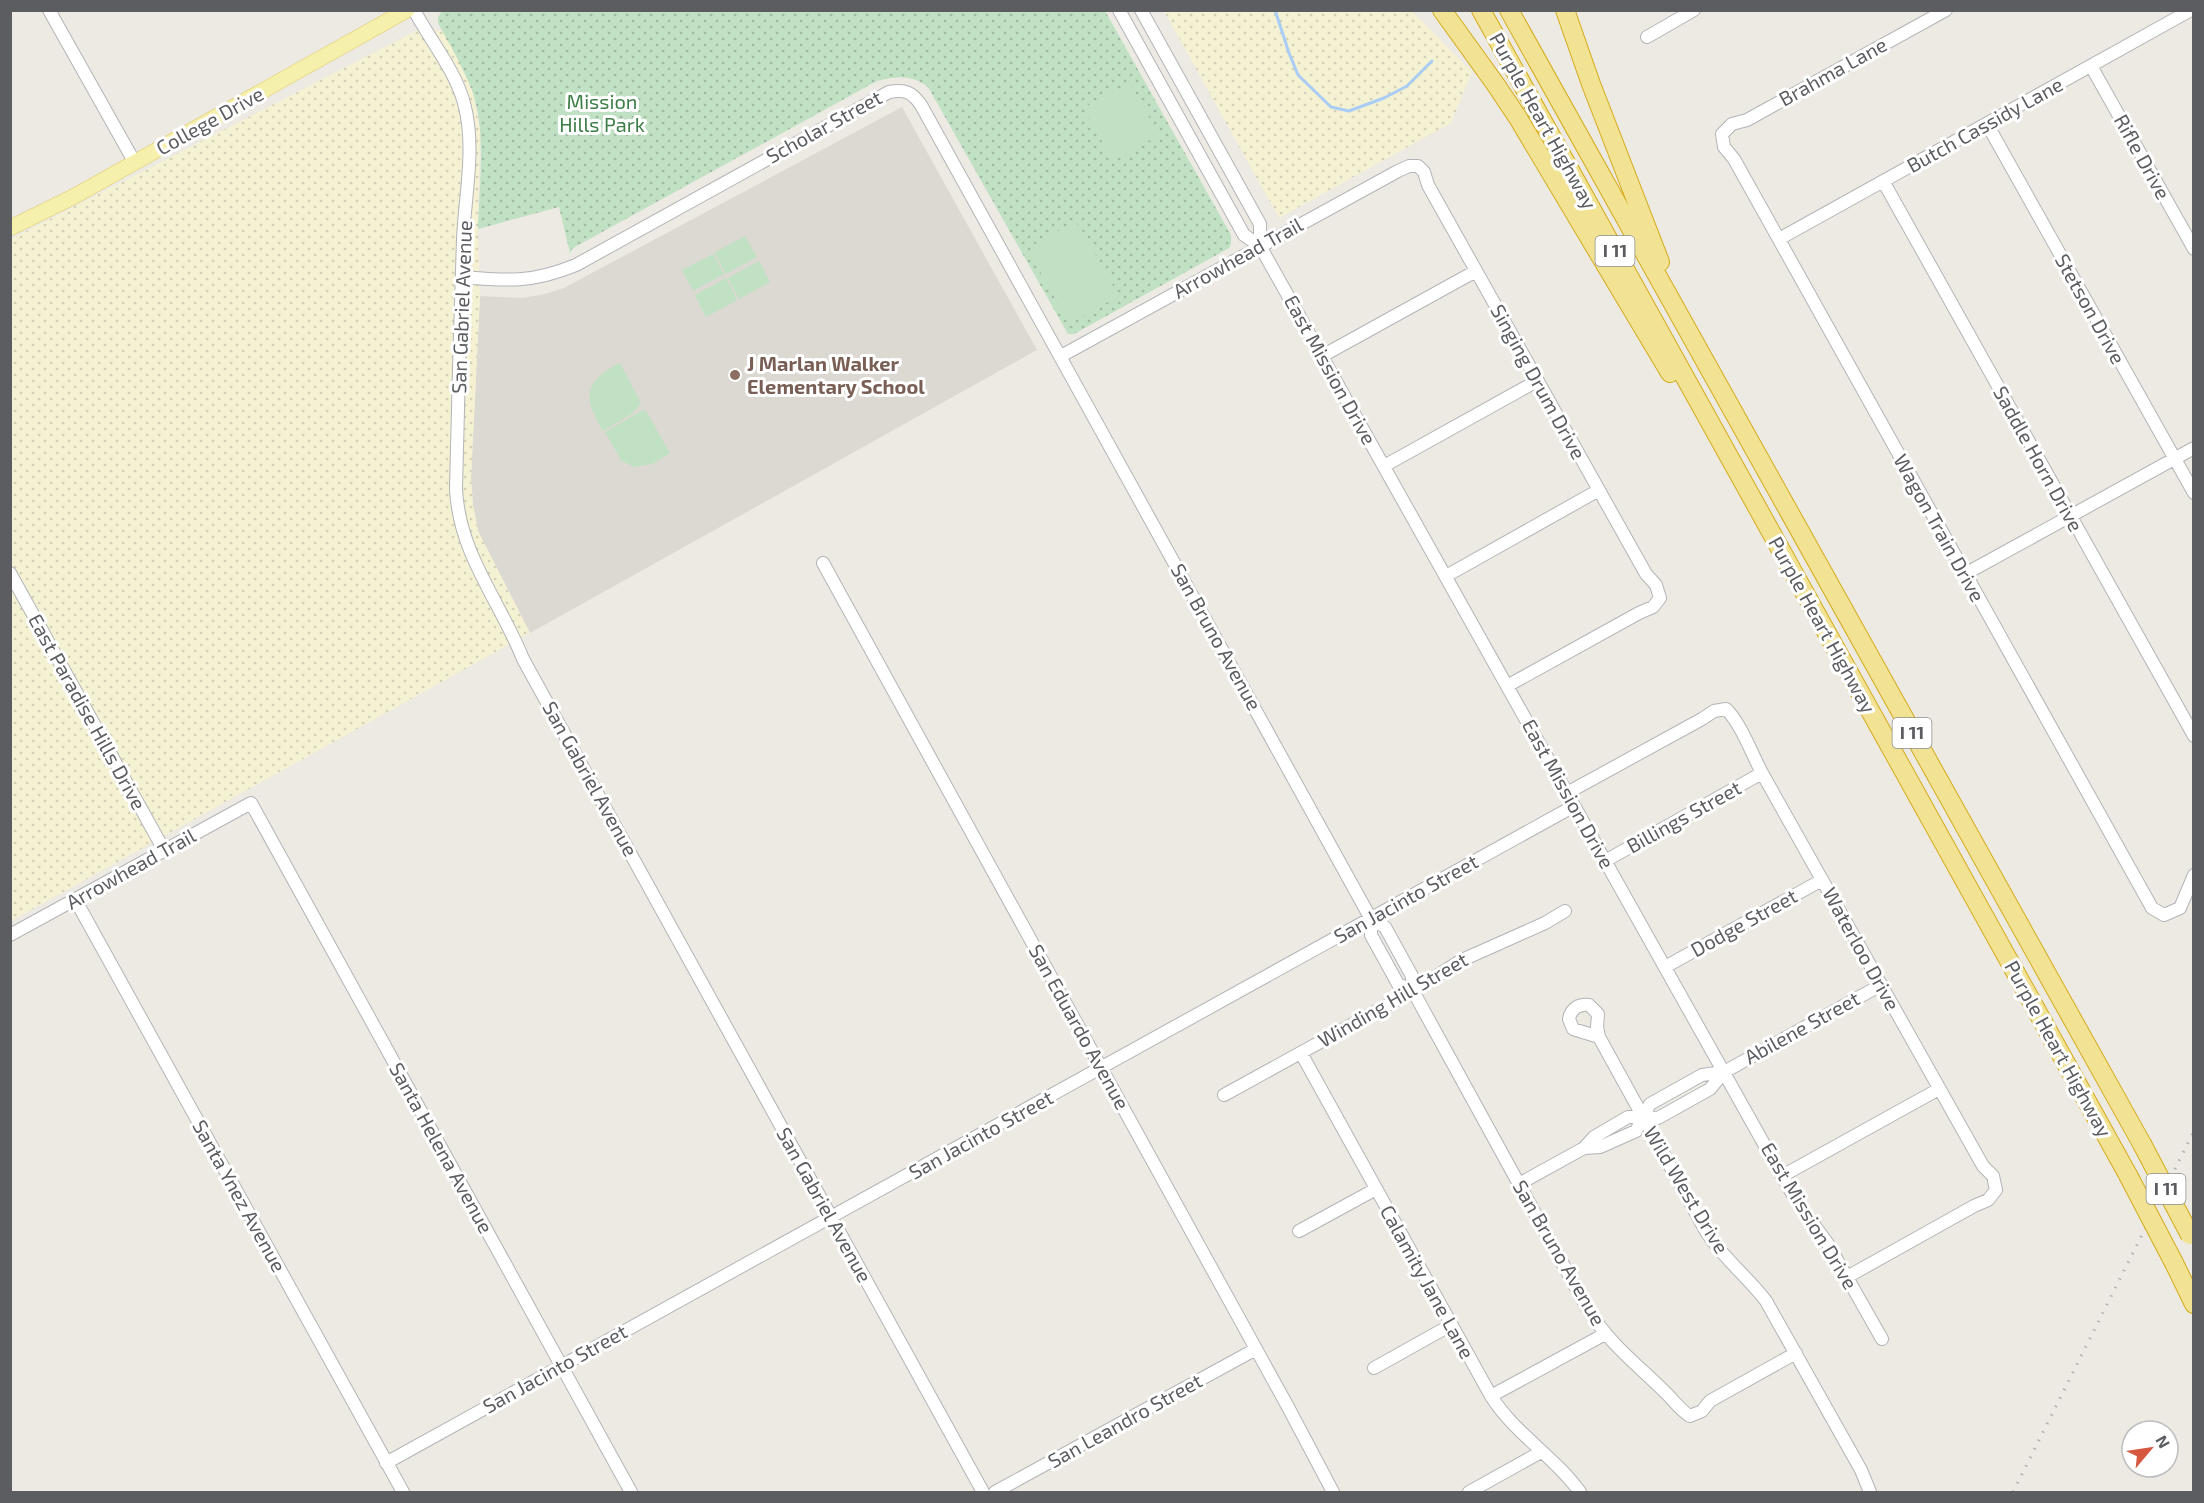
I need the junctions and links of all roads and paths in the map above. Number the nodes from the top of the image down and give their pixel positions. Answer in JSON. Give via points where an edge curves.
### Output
{"nodes":[{"id":1,"x":49,"y":10,"type":"edge"},
{"id":2,"x":407,"y":10,"type":"edge"},
{"id":3,"x":414,"y":10,"type":"edge"},
{"id":4,"x":1119,"y":10,"type":"edge"},
{"id":5,"x":1141,"y":10,"type":"edge"},
{"id":6,"x":1442,"y":10,"type":"edge"},
{"id":7,"x":1481,"y":10,"type":"edge"},
{"id":8,"x":1509,"y":10,"type":"edge"},
{"id":9,"x":1565,"y":10,"type":"edge"},
{"id":10,"x":1694,"y":10,"type":"edge"},
{"id":11,"x":1946,"y":10,"type":"edge"},
{"id":12,"x":2191,"y":10,"type":"edge"},
{"id":13,"x":1924,"y":16,"type":"edge"},
{"id":14,"x":1647,"y":37,"type":"dead end"},
{"id":15,"x":2091,"y":66,"type":"junction"},
{"id":16,"x":1987,"y":124,"type":"junction"},
{"id":17,"x":1722,"y":135,"type":"joint"},
{"id":18,"x":135,"y":163,"type":"junction"},
{"id":19,"x":1418,"y":166,"type":"joint"},
{"id":20,"x":1883,"y":181,"type":"junction"},
{"id":21,"x":10,"y":228,"type":"edge"},
{"id":22,"x":1779,"y":239,"type":"junction"},
{"id":23,"x":1260,"y":246,"type":"junction"},
{"id":24,"x":2193,"y":249,"type":"edge"},
{"id":25,"x":1476,"y":271,"type":"junction"},
{"id":26,"x":462,"y":277,"type":"junction"},
{"id":27,"x":1683,"y":322,"type":"junction"},
{"id":28,"x":1060,"y":356,"type":"junction"},
{"id":29,"x":1322,"y":356,"type":"junction"},
{"id":30,"x":1538,"y":381,"type":"junction"},
{"id":31,"x":2193,"y":448,"type":"edge"},
{"id":32,"x":2174,"y":459,"type":"junction"},
{"id":33,"x":1384,"y":466,"type":"junction"},
{"id":34,"x":1599,"y":490,"type":"junction"},
{"id":35,"x":1748,"y":492,"type":"junction"},
{"id":36,"x":2193,"y":493,"type":"edge"},
{"id":37,"x":2070,"y":517,"type":"junction"},
{"id":38,"x":823,"y":563,"type":"dead end"},
{"id":39,"x":10,"y":573,"type":"edge"},
{"id":40,"x":1965,"y":574,"type":"junction"},
{"id":41,"x":1446,"y":576,"type":"junction"},
{"id":42,"x":1507,"y":686,"type":"junction"},
{"id":43,"x":2193,"y":736,"type":"edge"},
{"id":44,"x":1762,"y":773,"type":"junction"},
{"id":45,"x":1567,"y":793,"type":"junction"},
{"id":46,"x":251,"y":803,"type":"joint"},
{"id":47,"x":1574,"y":806,"type":"junction"},
{"id":48,"x":164,"y":850,"type":"junction"},
{"id":49,"x":1605,"y":861,"type":"junction"},
{"id":50,"x":2193,"y":875,"type":"edge"},
{"id":51,"x":1822,"y":880,"type":"junction"},
{"id":52,"x":75,"y":899,"type":"junction"},
{"id":53,"x":1565,"y":911,"type":"dead end"},
{"id":54,"x":1371,"y":919,"type":"junction"},
{"id":55,"x":10,"y":935,"type":"edge"},
{"id":56,"x":1665,"y":967,"type":"junction"},
{"id":57,"x":1881,"y":985,"type":"junction"},
{"id":58,"x":1413,"y":991,"type":"junction"},
{"id":59,"x":1599,"y":1037,"type":"dead end"},
{"id":60,"x":1301,"y":1053,"type":"junction"},
{"id":61,"x":1101,"y":1068,"type":"junction"},
{"id":62,"x":1724,"y":1072,"type":"junction"},
{"id":63,"x":1939,"y":1089,"type":"junction"},
{"id":64,"x":1224,"y":1095,"type":"dead end"},
{"id":65,"x":1643,"y":1117,"type":"junction"},
{"id":66,"x":1782,"y":1176,"type":"junction"},
{"id":67,"x":1519,"y":1184,"type":"junction"},
{"id":68,"x":1376,"y":1189,"type":"junction"},
{"id":69,"x":831,"y":1217,"type":"junction"},
{"id":70,"x":1299,"y":1232,"type":"dead end"},
{"id":71,"x":2192,"y":1238,"type":"edge"},
{"id":72,"x":1847,"y":1277,"type":"junction"},
{"id":73,"x":2193,"y":1304,"type":"edge"},
{"id":74,"x":1451,"y":1325,"type":"junction"},
{"id":75,"x":1605,"y":1334,"type":"junction"},
{"id":76,"x":1882,"y":1339,"type":"dead end"},
{"id":77,"x":1256,"y":1349,"type":"junction"},
{"id":78,"x":1796,"y":1353,"type":"junction"},
{"id":79,"x":561,"y":1366,"type":"junction"},
{"id":80,"x":1374,"y":1368,"type":"dead end"},
{"id":81,"x":1491,"y":1396,"type":"junction"},
{"id":82,"x":1541,"y":1452,"type":"junction"},
{"id":83,"x":386,"y":1462,"type":"junction"},
{"id":84,"x":403,"y":1492,"type":"edge"},
{"id":85,"x":631,"y":1492,"type":"edge"},
{"id":86,"x":983,"y":1492,"type":"edge"},
{"id":87,"x":995,"y":1492,"type":"edge"},
{"id":88,"x":1332,"y":1492,"type":"edge"},
{"id":89,"x":1469,"y":1492,"type":"edge"},
{"id":90,"x":1580,"y":1492,"type":"edge"},
{"id":91,"x":1870,"y":1492,"type":"edge"}],
"edges":[{"from":1,"to":18,"type":"street"},
{"from":2,"to":18,"type":"main road","name":"College Drive"},
{"from":3,"to":26,"type":"street","name":"San Gabriel Avenue","via":[[456,82],[466,112],[468,169]]},
{"from":4,"to":23,"type":"street","name":"East Mission Drive","via":[[1244,234]]},
{"from":5,"to":23,"type":"street","name":"East Mission Drive","via":[[1260,224]]},
{"from":6,"to":35,"type":"highway","via":[[1518,118],[1653,347]]},
{"from":7,"to":35,"type":"highway","name":"Purple Heart Highway","number":"I 11"},
{"from":8,"to":27,"type":"highway","name":"Purple Heart Highway","number":"I 11"},
{"from":9,"to":27,"type":"highway"},
{"from":10,"to":14,"type":"street"},
{"from":11,"to":13,"type":"street","name":"Brahma Lane"},
{"from":12,"to":15,"type":"street","name":"Butch Cassidy Lane"},
{"from":13,"to":17,"type":"street","name":"Brahma Lane","via":[[1747,120],[1732,124]]},
{"from":15,"to":16,"type":"street","name":"Butch Cassidy Lane"},
{"from":15,"to":24,"type":"street","name":"Rifle Drive"},
{"from":16,"to":20,"type":"street","name":"Butch Cassidy Lane"},
{"from":16,"to":32,"type":"street","name":"Stetson Drive"},
{"from":17,"to":22,"type":"street","name":"Wagon Train Drive","via":[[1724,147]]},
{"from":18,"to":21,"type":"main road","name":"College Drive"},
{"from":19,"to":23,"type":"street","name":"Arrowhead Trail","via":[[1398,171]]},
{"from":19,"to":25,"type":"street","name":"Singing Drum Drive"},
{"from":20,"to":22,"type":"street","name":"Butch Cassidy Lane"},
{"from":20,"to":37,"type":"street","name":"Saddle Horn Drive"},
{"from":22,"to":40,"type":"street","name":"Wagon Train Drive"},
{"from":23,"to":28,"type":"street","name":"Arrowhead Trail"},
{"from":23,"to":29,"type":"street","name":"East Mission Drive"},
{"from":25,"to":29,"type":"street"},
{"from":25,"to":30,"type":"street","name":"Singing Drum Drive"},
{"from":26,"to":28,"type":"street","name":"Scholar Street","via":[[527,280],[576,265],[889,92],[905,90],[921,105]]},
{"from":26,"to":69,"type":"street","name":"San Gabriel Avenue","via":[[456,489],[464,538],[524,659]]},
{"from":27,"to":71,"type":"highway","name":"Purple Heart Highway","number":"I 11","bridge":true},
{"from":28,"to":54,"type":"street","name":"San Bruno Avenue"},
{"from":29,"to":33,"type":"street","name":"East Mission Drive"},
{"from":30,"to":33,"type":"street"},
{"from":30,"to":34,"type":"street","name":"Singing Drum Drive"},
{"from":31,"to":32,"type":"street"},
{"from":32,"to":36,"type":"street","name":"Stetson Drive"},
{"from":32,"to":37,"type":"street"},
{"from":33,"to":41,"type":"street","name":"East Mission Drive"},
{"from":34,"to":41,"type":"street"},
{"from":34,"to":42,"type":"street","name":"Singing Drum Drive","via":[[1660,598],[1653,607]]},
{"from":35,"to":73,"type":"highway","name":"Purple Heart Highway","number":"I 11","bridge":true,"via":[[2128,1175]]},
{"from":37,"to":40,"type":"street"},
{"from":37,"to":43,"type":"street","name":"Saddle Horn Drive"},
{"from":38,"to":61,"type":"street","name":"San Eduardo Avenue"},
{"from":39,"to":48,"type":"street","name":"East Paradise Hills Drive"},
{"from":40,"to":50,"type":"street","name":"Wagon Train Drive","via":[[2152,908],[2164,915],[2180,908]]},
{"from":41,"to":42,"type":"street","name":"East Mission Drive"},
{"from":42,"to":45,"type":"street","name":"East Mission Drive"},
{"from":44,"to":45,"type":"street","name":"Waterloo Drive","via":[[1735,718],[1725,709],[1714,711]]},
{"from":44,"to":49,"type":"street","name":"Billings Street"},
{"from":44,"to":51,"type":"street","name":"Waterloo Drive"},
{"from":45,"to":47,"type":"street","name":"East Mission Drive"},
{"from":46,"to":48,"type":"street","name":"Arrowhead Trail"},
{"from":46,"to":79,"type":"street","name":"Santa Helena Avenue"},
{"from":47,"to":49,"type":"street","name":"East Mission Drive"},
{"from":47,"to":54,"type":"street","name":"San Jacinto Street"},
{"from":48,"to":52,"type":"street","name":"Arrowhead Trail"},
{"from":49,"to":56,"type":"street","name":"East Mission Drive"},
{"from":51,"to":56,"type":"street","name":"Dodge Street"},
{"from":51,"to":57,"type":"street","name":"Waterloo Drive"},
{"from":52,"to":55,"type":"street","name":"Arrowhead Trail"},
{"from":52,"to":83,"type":"street","name":"Santa Ynez Avenue"},
{"from":53,"to":58,"type":"street","name":"Winding Hill Street","via":[[1462,960]]},
{"from":54,"to":58,"type":"street","name":"San Bruno Avenue","via":[[1371,935],[1398,984]]},
{"from":54,"to":61,"type":"street","name":"San Jacinto Street"},
{"from":56,"to":62,"type":"street","name":"East Mission Drive"},
{"from":57,"to":62,"type":"street","name":"Abilene Street"},
{"from":57,"to":63,"type":"street","name":"Waterloo Drive"},
{"from":58,"to":60,"type":"street","name":"Winding Hill Street"},
{"from":58,"to":67,"type":"street","name":"San Bruno Avenue"},
{"from":59,"to":65,"type":"street","name":"Wild West Drive"},
{"from":60,"to":64,"type":"street","name":"Winding Hill Street"},
{"from":60,"to":68,"type":"street","name":"Calamity Jane Lane"},
{"from":61,"to":69,"type":"street","name":"San Jacinto Street"},
{"from":61,"to":77,"type":"street","name":"San Eduardo Avenue"},
{"from":62,"to":65,"type":"street","name":"Abilene Street","via":[[1702,1075],[1650,1104]]},
{"from":62,"to":66,"type":"street","name":"East Mission Drive"},
{"from":63,"to":66,"type":"street"},
{"from":63,"to":72,"type":"street","name":"Waterloo Drive","via":[[1983,1166],[1993,1176],[1996,1190],[1988,1200]]},
{"from":65,"to":67,"type":"street","name":"Abilene Street","via":[[1628,1117],[1594,1137],[1584,1148]]},
{"from":65,"to":78,"type":"street","name":"Wild West Drive","via":[[1707,1233],[1766,1301]]},
{"from":66,"to":72,"type":"street","name":"East Mission Drive"},
{"from":67,"to":75,"type":"street","name":"San Bruno Avenue"},
{"from":68,"to":70,"type":"street"},
{"from":68,"to":74,"type":"street","name":"Calamity Jane Lane"},
{"from":69,"to":79,"type":"street","name":"San Jacinto Street"},
{"from":69,"to":86,"type":"street","name":"San Gabriel Avenue"},
{"from":72,"to":76,"type":"street","name":"East Mission Drive"},
{"from":74,"to":80,"type":"street"},
{"from":74,"to":81,"type":"street","name":"Calamity Jane Lane"},
{"from":75,"to":78,"type":"street","name":"San Bruno Avenue","via":[[1690,1416]]},
{"from":75,"to":81,"type":"street"},
{"from":77,"to":87,"type":"street","name":"San Leandro Street"},
{"from":77,"to":88,"type":"street","name":"San Eduardo Avenue"},
{"from":78,"to":91,"type":"street","name":"Wild West Drive","via":[[1862,1470]]},
{"from":79,"to":83,"type":"street","name":"San Jacinto Street"},
{"from":79,"to":85,"type":"street","name":"Santa Helena Avenue"},
{"from":81,"to":82,"type":"street","name":"Calamity Jane Lane","via":[[1511,1424]]},
{"from":82,"to":89,"type":"street"},
{"from":82,"to":90,"type":"street","name":"Calamity Jane Lane"},
{"from":83,"to":84,"type":"street","name":"Santa Ynez Avenue"}]}
